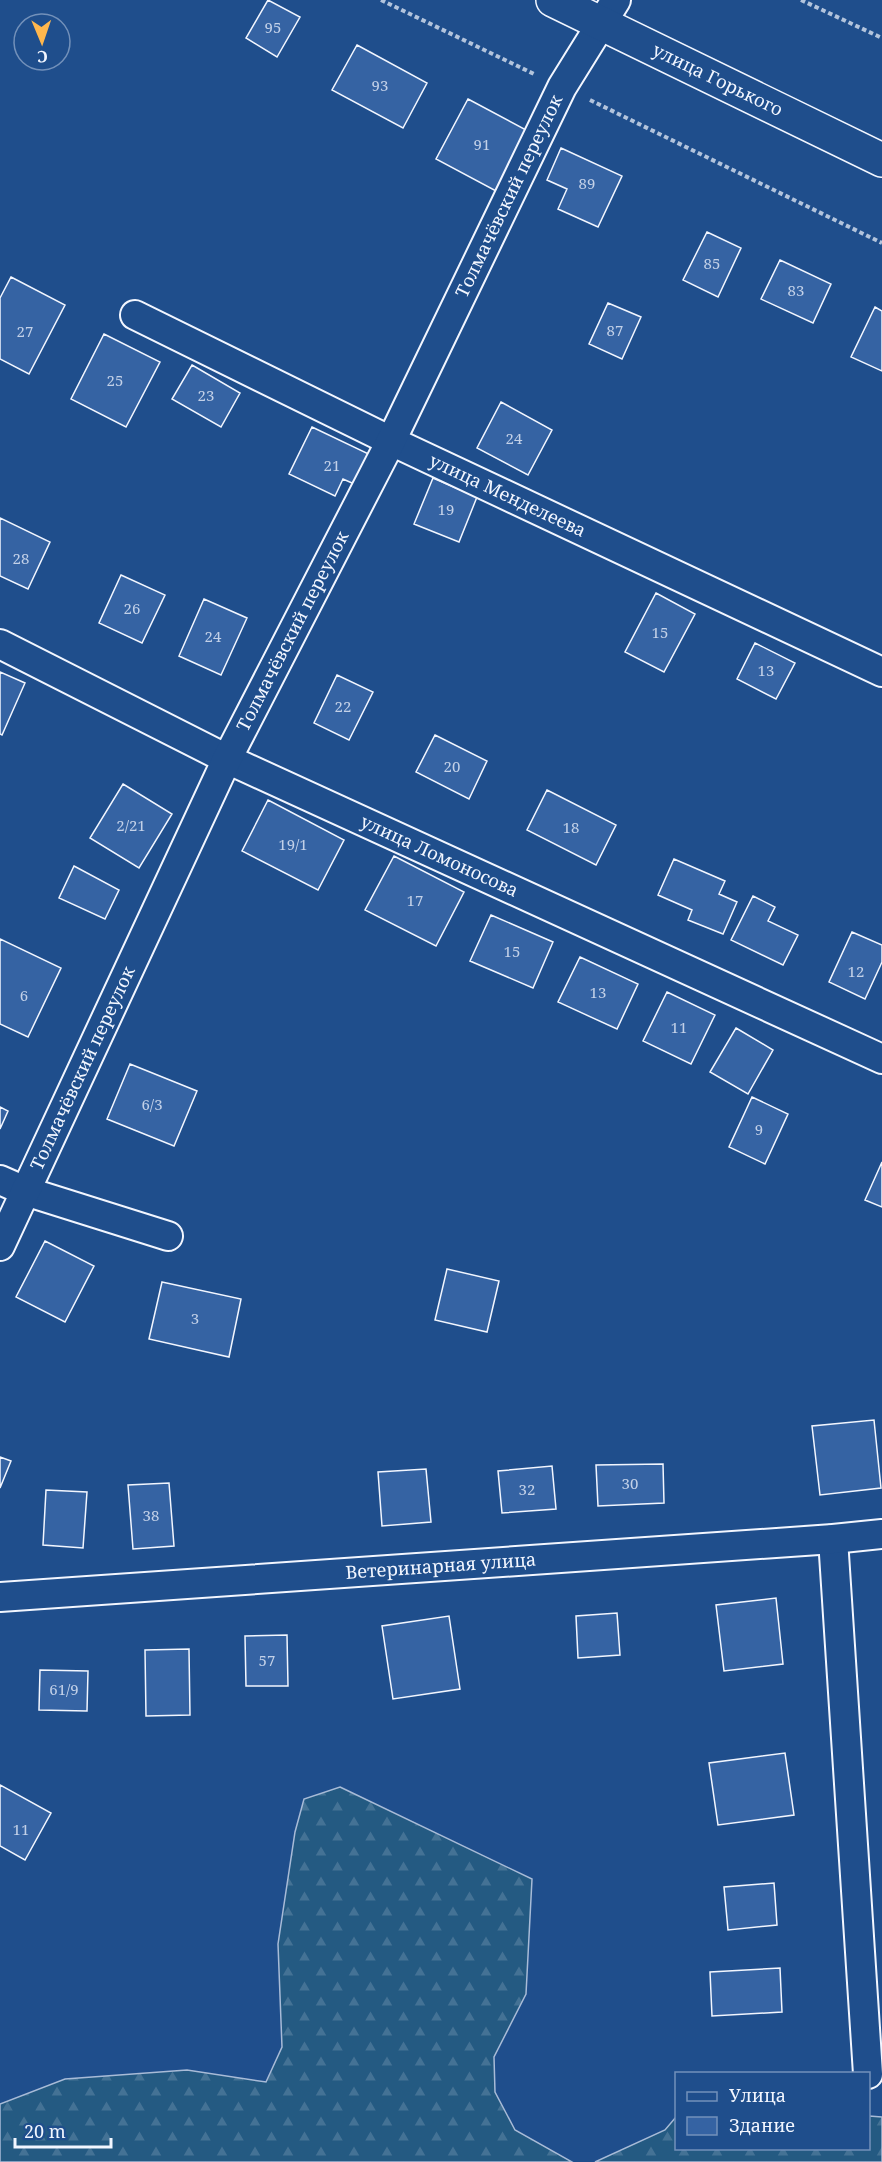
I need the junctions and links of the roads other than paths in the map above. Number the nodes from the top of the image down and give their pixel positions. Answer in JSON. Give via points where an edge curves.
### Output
{"nodes":[{"id":1,"x":553,"y":0,"type":"edge"},
{"id":2,"x":609,"y":12,"type":"edge"},
{"id":3,"x":882,"y":160,"type":"edge"},
{"id":4,"x":135,"y":315,"type":"dead end"},
{"id":5,"x":391,"y":441,"type":"junction"},
{"id":6,"x":0,"y":644,"type":"edge"},
{"id":7,"x":882,"y":672,"type":"edge"},
{"id":8,"x":227,"y":759,"type":"junction"},
{"id":9,"x":882,"y":1059,"type":"edge"},
{"id":10,"x":0,"y":1180,"type":"edge"},
{"id":11,"x":26,"y":1191,"type":"junction"},
{"id":12,"x":168,"y":1236,"type":"dead end"},
{"id":13,"x":0,"y":1246,"type":"edge"},
{"id":14,"x":882,"y":1533,"type":"edge"},
{"id":15,"x":833,"y":1539,"type":"junction"},
{"id":16,"x":0,"y":1598,"type":"edge"},
{"id":17,"x":868,"y":2072,"type":"edge"}],
"edges":[{"from":1,"to":2,"type":"main road","name":"улица Горького"},
{"from":2,"to":3,"type":"main road","name":"улица Горького"},
{"from":2,"to":5,"type":"street","name":"Толмачёвский переулок","via":[[562,87]]},
{"from":4,"to":5,"type":"street","name":"улица Менделеева"},
{"from":5,"to":7,"type":"street","name":"улица Менделеева"},
{"from":5,"to":8,"type":"street","name":"Толмачёвский переулок"},
{"from":6,"to":8,"type":"street","name":"улица Ломоносова"},
{"from":8,"to":9,"type":"street","name":"улица Ломоносова"},
{"from":8,"to":11,"type":"street","name":"Толмачёвский переулок"},
{"from":10,"to":11,"type":"street"},
{"from":11,"to":12,"type":"street"},
{"from":11,"to":13,"type":"street","name":"Толмачёвский переулок"},
{"from":14,"to":15,"type":"street","name":"Ветеринарная улица"},
{"from":15,"to":16,"type":"street","name":"Ветеринарная улица"},
{"from":15,"to":17,"type":"street"}]}
